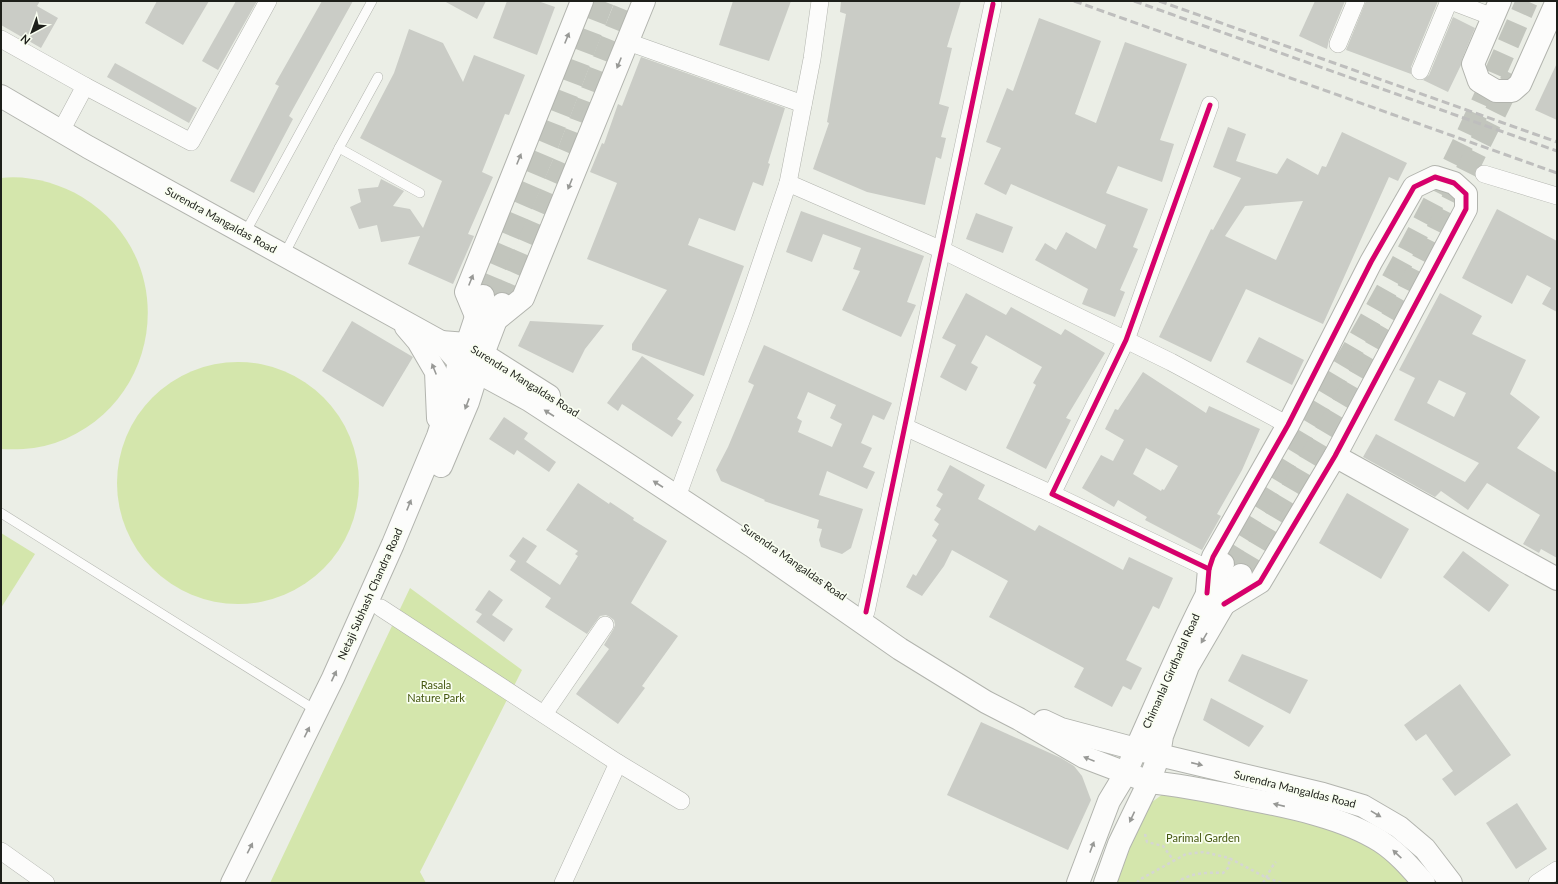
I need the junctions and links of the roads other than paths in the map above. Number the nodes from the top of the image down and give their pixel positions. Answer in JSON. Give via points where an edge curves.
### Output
{"nodes":[{"id":1,"x":268,"y":1,"type":"edge"},
{"id":2,"x":372,"y":1,"type":"edge"},
{"id":3,"x":582,"y":1,"type":"edge"},
{"id":4,"x":644,"y":1,"type":"edge"},
{"id":5,"x":820,"y":1,"type":"edge"},
{"id":6,"x":1356,"y":1,"type":"edge"},
{"id":7,"x":1450,"y":1,"type":"edge"},
{"id":8,"x":1557,"y":1,"type":"edge"},
{"id":9,"x":993,"y":4,"type":"dead end"},
{"id":10,"x":1496,"y":9,"type":"edge"},
{"id":11,"x":1,"y":39,"type":"edge"},
{"id":12,"x":628,"y":42,"type":"junction"},
{"id":13,"x":1338,"y":44,"type":"dead end"},
{"id":14,"x":1420,"y":71,"type":"dead end"},
{"id":15,"x":378,"y":77,"type":"dead end"},
{"id":16,"x":85,"y":86,"type":"junction"},
{"id":17,"x":1,"y":96,"type":"edge"},
{"id":18,"x":803,"y":104,"type":"junction"},
{"id":19,"x":1210,"y":105,"type":"dead end"},
{"id":20,"x":61,"y":130,"type":"junction"},
{"id":21,"x":339,"y":148,"type":"junction"},
{"id":22,"x":1484,"y":174,"type":"dead end"},
{"id":23,"x":788,"y":183,"type":"junction"},
{"id":24,"x":420,"y":193,"type":"dead end"},
{"id":25,"x":1557,"y":196,"type":"edge"},
{"id":26,"x":245,"y":233,"type":"junction"},
{"id":27,"x":942,"y":250,"type":"junction"},
{"id":28,"x":284,"y":255,"type":"junction"},
{"id":29,"x":494,"y":306,"type":"junction"},
{"id":30,"x":397,"y":316,"type":"junction"},
{"id":31,"x":476,"y":316,"type":"junction"},
{"id":32,"x":1126,"y":340,"type":"junction"},
{"id":33,"x":472,"y":358,"type":"junction"},
{"id":34,"x":1288,"y":425,"type":"junction"},
{"id":35,"x":905,"y":427,"type":"junction"},
{"id":36,"x":438,"y":436,"type":"junction"},
{"id":37,"x":1335,"y":456,"type":"junction"},
{"id":38,"x":680,"y":490,"type":"junction"},
{"id":39,"x":1052,"y":494,"type":"junction"},
{"id":40,"x":1,"y":513,"type":"edge"},
{"id":41,"x":1216,"y":566,"type":"junction"},
{"id":42,"x":1241,"y":575,"type":"tunnel mouth"},
{"id":43,"x":1557,"y":579,"type":"edge"},
{"id":44,"x":1215,"y":599,"type":"junction"},
{"id":45,"x":381,"y":608,"type":"junction"},
{"id":46,"x":866,"y":612,"type":"junction"},
{"id":47,"x":605,"y":625,"type":"dead end"},
{"id":48,"x":317,"y":711,"type":"junction"},
{"id":49,"x":544,"y":714,"type":"junction"},
{"id":50,"x":1136,"y":749,"type":"junction"},
{"id":51,"x":1159,"y":755,"type":"junction"},
{"id":52,"x":618,"y":763,"type":"junction"},
{"id":53,"x":1126,"y":773,"type":"junction"},
{"id":54,"x":1149,"y":782,"type":"junction"},
{"id":55,"x":681,"y":801,"type":"dead end"},
{"id":56,"x":1,"y":851,"type":"edge"},
{"id":57,"x":1557,"y":870,"type":"edge"},
{"id":58,"x":46,"y":883,"type":"edge"},
{"id":59,"x":232,"y":883,"type":"edge"},
{"id":60,"x":249,"y":883,"type":"edge"},
{"id":61,"x":563,"y":883,"type":"edge"},
{"id":62,"x":1078,"y":883,"type":"edge"},
{"id":63,"x":1105,"y":883,"type":"edge"},
{"id":64,"x":1424,"y":883,"type":"edge"},
{"id":65,"x":1451,"y":883,"type":"edge"},
{"id":66,"x":1537,"y":883,"type":"edge"}],
"edges":[{"from":1,"to":16,"type":"street","via":[[191,142]]},
{"from":2,"to":26,"type":"lane"},
{"from":31,"to":3,"type":"main road","one_way":true,"via":[[466,292]]},
{"from":4,"to":12,"type":"main road"},
{"from":5,"to":18,"type":"street"},
{"from":6,"to":13,"type":"street"},
{"from":7,"to":10,"type":"street"},
{"from":7,"to":14,"type":"street"},
{"from":8,"to":10,"type":"main road","via":[[1520,84],[1512,91],[1496,91],[1479,81],[1473,64]]},
{"from":9,"to":27,"type":"street"},
{"from":11,"to":16,"type":"street"},
{"from":12,"to":18,"type":"street"},
{"from":12,"to":29,"type":"main road","one_way":true,"via":[[523,298]]},
{"from":15,"to":21,"type":"lane"},
{"from":16,"to":20,"type":"street"},
{"from":17,"to":20,"type":"main road","name":"Surendra Mangaldas Road"},
{"from":18,"to":23,"type":"street"},
{"from":19,"to":32,"type":"street"},
{"from":20,"to":26,"type":"main road","name":"Surendra Mangaldas Road"},
{"from":21,"to":24,"type":"lane"},
{"from":21,"to":28,"type":"lane"},
{"from":22,"to":25,"type":"street"},
{"from":23,"to":27,"type":"street"},
{"from":23,"to":38,"type":"street"},
{"from":26,"to":28,"type":"main road","name":"Surendra Mangaldas Road"},
{"from":27,"to":32,"type":"street"},
{"from":27,"to":35,"type":"street"},
{"from":28,"to":30,"type":"main road","name":"Surendra Mangaldas Road"},
{"from":29,"to":31,"type":"main road","name":"Netaji Subhash Chandra Road"},
{"from":29,"to":33,"type":"main road","name":"Netaji Subhash Chandra Road"},
{"from":30,"to":33,"type":"main road","name":"Surendra Mangaldas Road"},
{"from":36,"to":30,"type":"main road","one_way":true,"via":[[436,372],[418,341]]},
{"from":31,"to":33,"type":"main road","name":"Netaji Subhash Chandra Road"},
{"from":32,"to":34,"type":"street"},
{"from":32,"to":39,"type":"street"},
{"from":33,"to":36,"type":"main road","name":"Netaji Subhash Chandra Road","via":[[452,392]]},
{"from":33,"to":38,"type":"main road","name":"Surendra Mangaldas Road","via":[[604,431]]},
{"from":33,"to":45,"type":"main road","name":"Netaji Subhash Chandra Road","one_way":true,"via":[[465,409]]},
{"from":34,"to":37,"type":"main road","via":[[1371,262],[1414,187],[1435,177],[1454,183],[1466,194],[1466,209]]},
{"from":34,"to":41,"type":"main road","via":[[1213,557]]},
{"from":35,"to":39,"type":"street"},
{"from":35,"to":46,"type":"street"},
{"from":48,"to":36,"type":"main road","name":"Netaji Subhash Chandra Road","one_way":true,"via":[[393,544]]},
{"from":37,"to":43,"type":"main road"},
{"from":37,"to":44,"type":"main road","via":[[1260,582]]},
{"from":38,"to":46,"type":"main road","name":"Surendra Mangaldas Road"},
{"from":53,"to":38,"type":"main road","name":"Surendra Mangaldas Road","one_way":true,"via":[[1084,757],[986,702],[900,649],[752,546]]},
{"from":39,"to":41,"type":"street"},
{"from":40,"to":48,"type":"lane"},
{"from":41,"to":44,"type":"main road"},
{"from":42,"to":44,"type":"main road"},
{"from":44,"to":50,"type":"main road","name":"Chimanlal Girdharlal Road"},
{"from":44,"to":51,"type":"main road","name":"Chimanlal Girdharlal Road","one_way":true,"via":[[1162,736]]},
{"from":45,"to":49,"type":"street"},
{"from":45,"to":60,"type":"main road","name":"Netaji Subhash Chandra Road","via":[[347,685]]},
{"from":46,"to":50,"type":"main road","name":"Surendra Mangaldas Road","via":[[930,656],[1000,699],[1061,729]]},
{"from":47,"to":49,"type":"street"},
{"from":59,"to":48,"type":"main road","name":"Netaji Subhash Chandra Road","one_way":true},
{"from":49,"to":52,"type":"street"},
{"from":50,"to":51,"type":"main road","name":"Surendra Mangaldas Road"},
{"from":50,"to":53,"type":"main road","name":"Chimanlal Girdharlal Road"},
{"from":51,"to":54,"type":"main road","name":"Chimanlal Girdharlal Road"},
{"from":51,"to":65,"type":"main road","name":"Surendra Mangaldas Road","one_way":true,"via":[[1363,806],[1399,828],[1425,849]]},
{"from":52,"to":55,"type":"street"},
{"from":52,"to":61,"type":"street"},
{"from":53,"to":54,"type":"main road","name":"Surendra Mangaldas Road"},
{"from":62,"to":53,"type":"main road","one_way":true,"via":[[1109,801]]},
{"from":54,"to":63,"type":"main road","one_way":true,"via":[[1119,844]]},
{"from":64,"to":54,"type":"main road","name":"Surendra Mangaldas Road","one_way":true,"via":[[1392,850],[1357,828],[1281,805]]},
{"from":56,"to":58,"type":"street"},
{"from":57,"to":66,"type":"street"}]}
